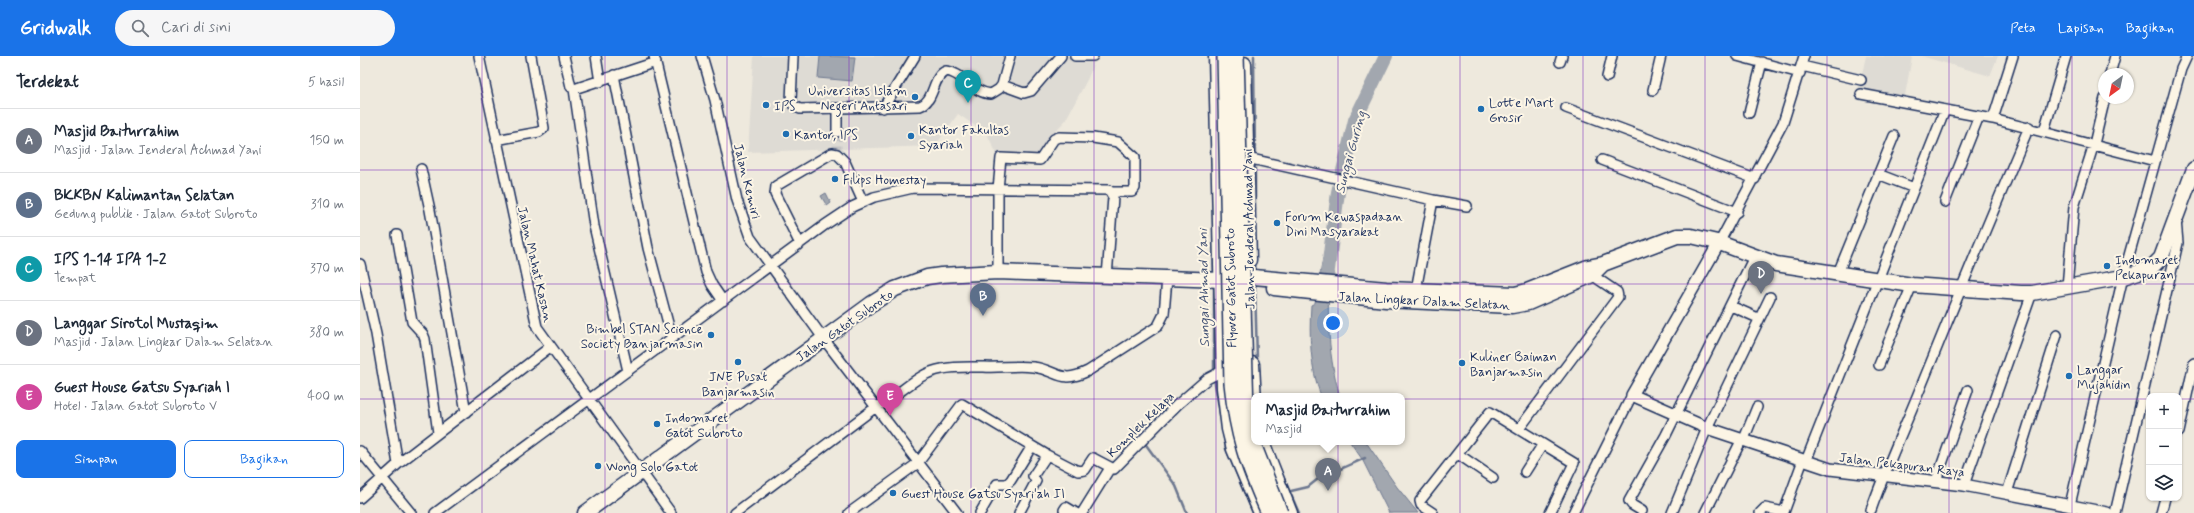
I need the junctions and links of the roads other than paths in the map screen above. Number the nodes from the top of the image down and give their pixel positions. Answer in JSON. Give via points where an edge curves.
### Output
{"nodes":[{"id":1,"x":479,"y":56,"type":"edge"},
{"id":2,"x":531,"y":56,"type":"edge"},
{"id":3,"x":564,"y":56,"type":"edge"},
{"id":4,"x":596,"y":56,"type":"edge"},
{"id":5,"x":702,"y":56,"type":"edge"},
{"id":6,"x":793,"y":56,"type":"edge"},
{"id":7,"x":915,"y":56,"type":"edge"},
{"id":8,"x":1010,"y":56,"type":"edge"},
{"id":9,"x":1062,"y":56,"type":"edge"},
{"id":10,"x":1075,"y":56,"type":"edge"},
{"id":11,"x":1093,"y":56,"type":"edge"},
{"id":12,"x":1216,"y":56,"type":"edge"},
{"id":13,"x":1225,"y":56,"type":"edge"},
{"id":14,"x":1236,"y":56,"type":"edge"},
{"id":15,"x":1243,"y":56,"type":"edge"},
{"id":16,"x":1612,"y":56,"type":"edge"},
{"id":17,"x":1661,"y":56,"type":"edge"},
{"id":18,"x":1737,"y":56,"type":"edge"},
{"id":19,"x":1804,"y":56,"type":"edge"},
{"id":20,"x":2013,"y":56,"type":"edge"},
{"id":21,"x":2066,"y":56,"type":"edge"},
{"id":22,"x":2115,"y":56,"type":"edge"},
{"id":23,"x":2187,"y":56,"type":"edge"},
{"id":24,"x":655,"y":59,"type":"edge"},
{"id":25,"x":1762,"y":62,"type":"junction"},
{"id":26,"x":2112,"y":68,"type":"edge"},
{"id":27,"x":1801,"y":69,"type":"junction"},
{"id":28,"x":614,"y":75,"type":"junction"},
{"id":29,"x":1608,"y":77,"type":"dead end"},
{"id":30,"x":1861,"y":80,"type":"dead end"},
{"id":31,"x":600,"y":82,"type":"junction"},
{"id":32,"x":1002,"y":85,"type":"junction"},
{"id":33,"x":574,"y":89,"type":"junction"},
{"id":34,"x":1653,"y":90,"type":"dead end"},
{"id":35,"x":1861,"y":94,"type":"dead end"},
{"id":36,"x":2104,"y":104,"type":"edge"},
{"id":37,"x":883,"y":108,"type":"junction"},
{"id":38,"x":1566,"y":108,"type":"dead end"},
{"id":39,"x":837,"y":109,"type":"junction"},
{"id":40,"x":1945,"y":110,"type":"junction"},
{"id":41,"x":1749,"y":113,"type":"dead end"},
{"id":42,"x":1979,"y":116,"type":"junction"},
{"id":43,"x":1993,"y":119,"type":"junction"},
{"id":44,"x":2029,"y":127,"type":"junction"},
{"id":45,"x":2044,"y":131,"type":"junction"},
{"id":46,"x":837,"y":132,"type":"tunnel mouth"},
{"id":47,"x":1894,"y":136,"type":"dead end"},
{"id":48,"x":496,"y":140,"type":"junction"},
{"id":49,"x":2094,"y":144,"type":"junction"},
{"id":50,"x":1249,"y":158,"type":"junction"},
{"id":51,"x":1602,"y":160,"type":"dead end"},
{"id":52,"x":2155,"y":161,"type":"junction"},
{"id":53,"x":421,"y":168,"type":"dead end"},
{"id":54,"x":2194,"y":169,"type":"edge"},
{"id":55,"x":1878,"y":174,"type":"junction"},
{"id":56,"x":1755,"y":179,"type":"junction"},
{"id":57,"x":998,"y":188,"type":"junction"},
{"id":58,"x":1914,"y":188,"type":"junction"},
{"id":59,"x":1112,"y":192,"type":"junction"},
{"id":60,"x":1433,"y":200,"type":"junction"},
{"id":61,"x":863,"y":202,"type":"junction"},
{"id":62,"x":1945,"y":202,"type":"dead end"},
{"id":63,"x":1467,"y":206,"type":"dead end"},
{"id":64,"x":1737,"y":212,"type":"junction"},
{"id":65,"x":2176,"y":218,"type":"junction"},
{"id":66,"x":1220,"y":227,"type":"junction"},
{"id":67,"x":1249,"y":227,"type":"junction"},
{"id":68,"x":397,"y":235,"type":"dead end"},
{"id":69,"x":1719,"y":243,"type":"junction"},
{"id":70,"x":800,"y":244,"type":"junction"},
{"id":71,"x":1754,"y":257,"type":"junction"},
{"id":72,"x":360,"y":264,"type":"edge"},
{"id":73,"x":770,"y":266,"type":"junction"},
{"id":74,"x":1590,"y":271,"type":"junction"},
{"id":75,"x":998,"y":272,"type":"junction"},
{"id":76,"x":1838,"y":273,"type":"junction"},
{"id":77,"x":1107,"y":277,"type":"junction"},
{"id":78,"x":2123,"y":277,"type":"junction"},
{"id":79,"x":1167,"y":278,"type":"junction"},
{"id":80,"x":1212,"y":280,"type":"junction"},
{"id":81,"x":1878,"y":280,"type":"junction"},
{"id":82,"x":1255,"y":282,"type":"junction"},
{"id":83,"x":1912,"y":285,"type":"junction"},
{"id":84,"x":2067,"y":287,"type":"junction"},
{"id":85,"x":1959,"y":289,"type":"junction"},
{"id":86,"x":1331,"y":290,"type":"junction"},
{"id":87,"x":1416,"y":290,"type":"junction"},
{"id":88,"x":2032,"y":293,"type":"junction"},
{"id":89,"x":1770,"y":296,"type":"dead end"},
{"id":90,"x":723,"y":301,"type":"junction"},
{"id":91,"x":1731,"y":306,"type":"junction"},
{"id":92,"x":1758,"y":318,"type":"junction"},
{"id":93,"x":2057,"y":335,"type":"dead end"},
{"id":94,"x":1224,"y":337,"type":"junction"},
{"id":95,"x":672,"y":338,"type":"junction"},
{"id":96,"x":823,"y":338,"type":"junction"},
{"id":97,"x":1251,"y":339,"type":"junction"},
{"id":98,"x":550,"y":347,"type":"junction"},
{"id":99,"x":2194,"y":363,"type":"edge"},
{"id":100,"x":1879,"y":365,"type":"dead end"},
{"id":101,"x":628,"y":371,"type":"junction"},
{"id":102,"x":1217,"y":373,"type":"junction"},
{"id":103,"x":1968,"y":390,"type":"dead end"},
{"id":104,"x":1254,"y":393,"type":"edge"},
{"id":105,"x":1632,"y":395,"type":"junction"},
{"id":106,"x":589,"y":400,"type":"junction"},
{"id":107,"x":1757,"y":407,"type":"dead end"},
{"id":108,"x":876,"y":408,"type":"junction"},
{"id":109,"x":466,"y":412,"type":"junction"},
{"id":110,"x":1675,"y":414,"type":"junction"},
{"id":111,"x":1708,"y":428,"type":"junction"},
{"id":112,"x":2180,"y":429,"type":"edge"},
{"id":113,"x":1519,"y":430,"type":"junction"},
{"id":114,"x":438,"y":433,"type":"junction"},
{"id":115,"x":1251,"y":435,"type":"edge"},
{"id":116,"x":1743,"y":439,"type":"junction"},
{"id":117,"x":1543,"y":444,"type":"junction"},
{"id":118,"x":1253,"y":445,"type":"edge"},
{"id":119,"x":1263,"y":445,"type":"edge"},
{"id":120,"x":1032,"y":446,"type":"junction"},
{"id":121,"x":360,"y":451,"type":"edge"},
{"id":122,"x":1458,"y":454,"type":"junction"},
{"id":123,"x":1047,"y":455,"type":"junction"},
{"id":124,"x":1805,"y":461,"type":"junction"},
{"id":125,"x":918,"y":463,"type":"junction"},
{"id":126,"x":398,"y":464,"type":"junction"},
{"id":127,"x":1110,"y":468,"type":"junction"},
{"id":128,"x":641,"y":471,"type":"junction"},
{"id":129,"x":1525,"y":472,"type":"dead end"},
{"id":130,"x":1883,"y":475,"type":"junction"},
{"id":131,"x":382,"y":478,"type":"junction"},
{"id":132,"x":1493,"y":478,"type":"dead end"},
{"id":133,"x":1936,"y":481,"type":"junction"},
{"id":134,"x":1964,"y":485,"type":"junction"},
{"id":135,"x":2007,"y":493,"type":"junction"},
{"id":136,"x":360,"y":498,"type":"edge"},
{"id":137,"x":2163,"y":501,"type":"edge"},
{"id":138,"x":2071,"y":508,"type":"edge"},
{"id":139,"x":1064,"y":510,"type":"dead end"},
{"id":140,"x":1871,"y":510,"type":"dead end"},
{"id":141,"x":1643,"y":512,"type":"edge"},
{"id":142,"x":411,"y":513,"type":"edge"},
{"id":143,"x":435,"y":513,"type":"edge"},
{"id":144,"x":585,"y":513,"type":"edge"},
{"id":145,"x":671,"y":513,"type":"edge"},
{"id":146,"x":735,"y":513,"type":"edge"},
{"id":147,"x":849,"y":513,"type":"edge"},
{"id":148,"x":957,"y":513,"type":"edge"},
{"id":149,"x":980,"y":513,"type":"edge"},
{"id":150,"x":1019,"y":513,"type":"edge"},
{"id":151,"x":1076,"y":513,"type":"edge"},
{"id":152,"x":1082,"y":513,"type":"edge"},
{"id":153,"x":1261,"y":513,"type":"edge"},
{"id":154,"x":1269,"y":513,"type":"edge"},
{"id":155,"x":1280,"y":513,"type":"edge"},
{"id":156,"x":1290,"y":513,"type":"edge"},
{"id":157,"x":1433,"y":513,"type":"edge"},
{"id":158,"x":1550,"y":513,"type":"edge"},
{"id":159,"x":1573,"y":513,"type":"edge"},
{"id":160,"x":1672,"y":513,"type":"edge"},
{"id":161,"x":1705,"y":513,"type":"edge"},
{"id":162,"x":1760,"y":513,"type":"edge"},
{"id":163,"x":2107,"y":513,"type":"edge"},
{"id":164,"x":2115,"y":513,"type":"edge"},
{"id":165,"x":2161,"y":513,"type":"edge"}],
"edges":[{"from":1,"to":48,"type":"street","name":"Jalan Mahat Kasan"},
{"from":2,"to":48,"type":"street","via":[[544,128],[539,132]]},
{"from":3,"to":33,"type":"street","via":[[570,87]]},
{"from":4,"to":31,"type":"street"},
{"from":5,"to":73,"type":"street","name":"Jalan Kemiri","via":[[745,226],[755,246]]},
{"from":6,"to":39,"type":"street","via":[[792,104],[800,109]]},
{"from":7,"to":37,"type":"street"},
{"from":8,"to":32,"type":"street"},
{"from":9,"to":32,"type":"street","via":[[1031,92],[1024,93]]},
{"from":10,"to":11,"type":"street"},
{"from":12,"to":66,"type":"main road","name":"Jalan Jenderal Achmad Yani"},
{"from":13,"to":154,"type":"highway","name":"Flyover Gatot Subroto","bridge":true,"via":[[1234,405],[1245,454]]},
{"from":14,"to":115,"type":"highway","name":"Flyover Gatot Subroto","bridge":true,"via":[[1246,411]]},
{"from":15,"to":50,"type":"main road","name":"Jalan Jenderal Achmad Yani"},
{"from":16,"to":29,"type":"street"},
{"from":17,"to":34,"type":"street"},
{"from":18,"to":25,"type":"street"},
{"from":19,"to":27,"type":"street"},
{"from":20,"to":43,"type":"street"},
{"from":21,"to":45,"type":"street"},
{"from":22,"to":26,"type":"street"},
{"from":23,"to":52,"type":"street"},
{"from":24,"to":28,"type":"street"},
{"from":24,"to":90,"type":"street","via":[[706,272]]},
{"from":25,"to":27,"type":"street"},
{"from":25,"to":41,"type":"street"},
{"from":27,"to":30,"type":"street"},
{"from":27,"to":56,"type":"street","via":[[1783,123]]},
{"from":28,"to":31,"type":"street"},
{"from":28,"to":95,"type":"street","via":[[648,248]]},
{"from":31,"to":33,"type":"street"},
{"from":32,"to":37,"type":"street","via":[[996,91],[986,94],[952,73],[944,71],[925,104]]},
{"from":33,"to":101,"type":"street","via":[[594,226]]},
{"from":35,"to":40,"type":"street"},
{"from":36,"to":49,"type":"street"},
{"from":37,"to":39,"type":"street"},
{"from":38,"to":56,"type":"street"},
{"from":39,"to":46,"type":"street"},
{"from":40,"to":42,"type":"street"},
{"from":40,"to":58,"type":"street"},
{"from":42,"to":43,"type":"street"},
{"from":42,"to":62,"type":"street"},
{"from":43,"to":44,"type":"street"},
{"from":44,"to":45,"type":"street"},
{"from":44,"to":85,"type":"street"},
{"from":45,"to":49,"type":"street"},
{"from":47,"to":55,"type":"street"},
{"from":48,"to":98,"type":"street","name":"Jalan Mahat Kasan","via":[[537,327]]},
{"from":49,"to":52,"type":"street"},
{"from":49,"to":84,"type":"street","via":[[2074,207]]},
{"from":50,"to":60,"type":"street"},
{"from":50,"to":67,"type":"main road","name":"Jalan Jenderal Achmad Yani"},
{"from":51,"to":64,"type":"street"},
{"from":52,"to":78,"type":"street"},
{"from":53,"to":109,"type":"street"},
{"from":54,"to":65,"type":"main road"},
{"from":55,"to":58,"type":"street"},
{"from":55,"to":76,"type":"street"},
{"from":56,"to":64,"type":"street"},
{"from":57,"to":59,"type":"street","via":[[1105,189]]},
{"from":57,"to":59,"type":"street","via":[[1001,158],[1040,160],[1056,137],[1093,138],[1118,142],[1135,157],[1134,191]]},
{"from":57,"to":61,"type":"street","via":[[913,188],[884,194]]},
{"from":57,"to":75,"type":"street"},
{"from":58,"to":81,"type":"street"},
{"from":59,"to":77,"type":"street"},
{"from":60,"to":63,"type":"street"},
{"from":60,"to":87,"type":"street"},
{"from":61,"to":70,"type":"street"},
{"from":61,"to":70,"type":"street","via":[[845,162],[837,151],[775,188],[775,194]]},
{"from":64,"to":69,"type":"street"},
{"from":65,"to":78,"type":"main road","via":[[2162,258],[2157,264]]},
{"from":65,"to":164,"type":"street","via":[[2178,242]]},
{"from":66,"to":67,"type":"main road","via":[[1229,244],[1235,246],[1241,243]]},
{"from":66,"to":80,"type":"main road","name":"Jalan Jenderal Achmad Yani"},
{"from":67,"to":82,"type":"main road","name":"Jalan Jenderal Achmad Yani"},
{"from":68,"to":114,"type":"street","via":[[412,322],[425,339]]},
{"from":69,"to":71,"type":"main road"},
{"from":69,"to":74,"type":"main road","via":[[1691,236],[1677,236]]},
{"from":69,"to":105,"type":"street"},
{"from":70,"to":73,"type":"street"},
{"from":71,"to":76,"type":"main road","via":[[1776,264]]},
{"from":71,"to":91,"type":"street"},
{"from":72,"to":126,"type":"street","via":[[376,334]]},
{"from":73,"to":90,"type":"street"},
{"from":73,"to":96,"type":"street","name":"Jalan Kemiri"},
{"from":74,"to":86,"type":"main road","name":"Jalan Lingkar Dalam Selatan","via":[[1528,303],[1512,306],[1386,300]]},
{"from":74,"to":87,"type":"main road","name":"Jalan Lingkar Dalam Selatan","via":[[1515,294]]},
{"from":74,"to":113,"type":"street","via":[[1617,292],[1618,297]]},
{"from":75,"to":77,"type":"main road","name":"Jalan Gatot Subroto"},
{"from":75,"to":96,"type":"main road","name":"Jalan Gatot Subroto","via":[[941,275],[913,282],[894,290]]},
{"from":76,"to":81,"type":"main road"},
{"from":77,"to":79,"type":"main road","name":"Jalan Gatot Subroto"},
{"from":78,"to":84,"type":"main road"},
{"from":78,"to":138,"type":"street"},
{"from":79,"to":80,"type":"main road","name":"Jalan Gatot Subroto"},
{"from":79,"to":108,"type":"street","via":[[1164,314],[1158,326],[1080,375],[1062,377],[1032,366],[939,369],[921,376],[889,402]]},
{"from":80,"to":82,"type":"main road","name":"Jalan Lingkar Dalam Selatan"},
{"from":80,"to":94,"type":"main road","name":"Jalan Jenderal Achmad Yani"},
{"from":81,"to":83,"type":"main road"},
{"from":81,"to":124,"type":"street"},
{"from":82,"to":86,"type":"main road","name":"Jalan Lingkar Dalam Selatan"},
{"from":82,"to":97,"type":"main road","name":"Jalan Jenderal Achmad Yani"},
{"from":83,"to":85,"type":"main road"},
{"from":83,"to":100,"type":"street"},
{"from":84,"to":88,"type":"main road"},
{"from":85,"to":88,"type":"main road"},
{"from":85,"to":130,"type":"street"},
{"from":86,"to":87,"type":"main road","name":"Jalan Lingkar Dalam Selatan"},
{"from":88,"to":134,"type":"street"},
{"from":89,"to":92,"type":"street"},
{"from":90,"to":95,"type":"street"},
{"from":91,"to":92,"type":"street"},
{"from":91,"to":110,"type":"street"},
{"from":92,"to":111,"type":"street"},
{"from":93,"to":135,"type":"street"},
{"from":94,"to":97,"type":"main road","via":[[1229,315],[1235,310],[1242,314]]},
{"from":94,"to":102,"type":"main road","name":"Jalan Jenderal Achmad Yani"},
{"from":95,"to":101,"type":"street"},
{"from":96,"to":108,"type":"street","name":"Jalan Kemiri"},
{"from":96,"to":128,"type":"main road","name":"Jalan Gatot Subroto"},
{"from":97,"to":104,"type":"main road","name":"Jalan Jenderal Achmad Yani"},
{"from":98,"to":106,"type":"street","name":"Jalan Mahat Kasan"},
{"from":98,"to":109,"type":"street"},
{"from":99,"to":112,"type":"street"},
{"from":101,"to":106,"type":"street"},
{"from":102,"to":127,"type":"street","name":"Komplek Kelapa","via":[[1177,406],[1116,468]]},
{"from":102,"to":153,"type":"main road","name":"Jalan Jenderal Achmad Yani","via":[[1224,388],[1231,436]]},
{"from":103,"to":133,"type":"street"},
{"from":105,"to":110,"type":"street","name":"Jalan Pekapuran Raya"},
{"from":105,"to":159,"type":"street"},
{"from":106,"to":128,"type":"street","name":"Jalan Mahat Kasan"},
{"from":106,"to":143,"type":"street"},
{"from":107,"to":116,"type":"street"},
{"from":108,"to":125,"type":"street","name":"Jalan Kemiri"},
{"from":108,"to":146,"type":"street"},
{"from":109,"to":114,"type":"street"},
{"from":110,"to":111,"type":"street","name":"Jalan Pekapuran Raya"},
{"from":110,"to":141,"type":"street","via":[[1629,501]]},
{"from":111,"to":116,"type":"street","name":"Jalan Pekapuran Raya"},
{"from":111,"to":160,"type":"street"},
{"from":113,"to":117,"type":"street"},
{"from":113,"to":122,"type":"street","via":[[1489,412]]},
{"from":114,"to":126,"type":"street"},
{"from":116,"to":124,"type":"street","name":"Jalan Pekapuran Raya"},
{"from":116,"to":161,"type":"street"},
{"from":117,"to":129,"type":"street"},
{"from":117,"to":158,"type":"street","via":[[1574,465]]},
{"from":118,"to":155,"type":"highway","name":"Flyover Gatot Subroto","bridge":true},
{"from":119,"to":156,"type":"main road"},
{"from":120,"to":123,"type":"street"},
{"from":120,"to":125,"type":"street","via":[[962,404]]},
{"from":120,"to":149,"type":"street","via":[[1008,484],[997,484]]},
{"from":121,"to":131,"type":"street"},
{"from":122,"to":132,"type":"street"},
{"from":122,"to":157,"type":"street","via":[[1420,501],[1421,505]]},
{"from":123,"to":127,"type":"street","name":"Komplek Kelapa","via":[[1078,471],[1085,470],[1093,458]]},
{"from":123,"to":150,"type":"street","via":[[1033,476],[1036,481]]},
{"from":124,"to":130,"type":"street","name":"Jalan Pekapuran Raya","via":[[1850,473]]},
{"from":124,"to":162,"type":"street","via":[[1784,512],[1765,508]]},
{"from":125,"to":147,"type":"street"},
{"from":125,"to":148,"type":"street","name":"Jalan Kemiri"},
{"from":126,"to":131,"type":"street"},
{"from":127,"to":152,"type":"street"},
{"from":128,"to":144,"type":"main road","name":"Jalan Gatot Subroto"},
{"from":128,"to":145,"type":"street","name":"Jalan Mahat Kasan"},
{"from":130,"to":133,"type":"street","name":"Jalan Pekapuran Raya"},
{"from":130,"to":140,"type":"street"},
{"from":131,"to":136,"type":"street"},
{"from":131,"to":142,"type":"street"},
{"from":133,"to":134,"type":"street","name":"Jalan Pekapuran Raya"},
{"from":134,"to":135,"type":"street","name":"Jalan Pekapuran Raya"},
{"from":135,"to":138,"type":"street","name":"Jalan Pekapuran Raya"},
{"from":137,"to":165,"type":"street"},
{"from":138,"to":163,"type":"street","name":"Jalan Pekapuran Raya"},
{"from":139,"to":151,"type":"street","via":[[1066,507]]}]}
